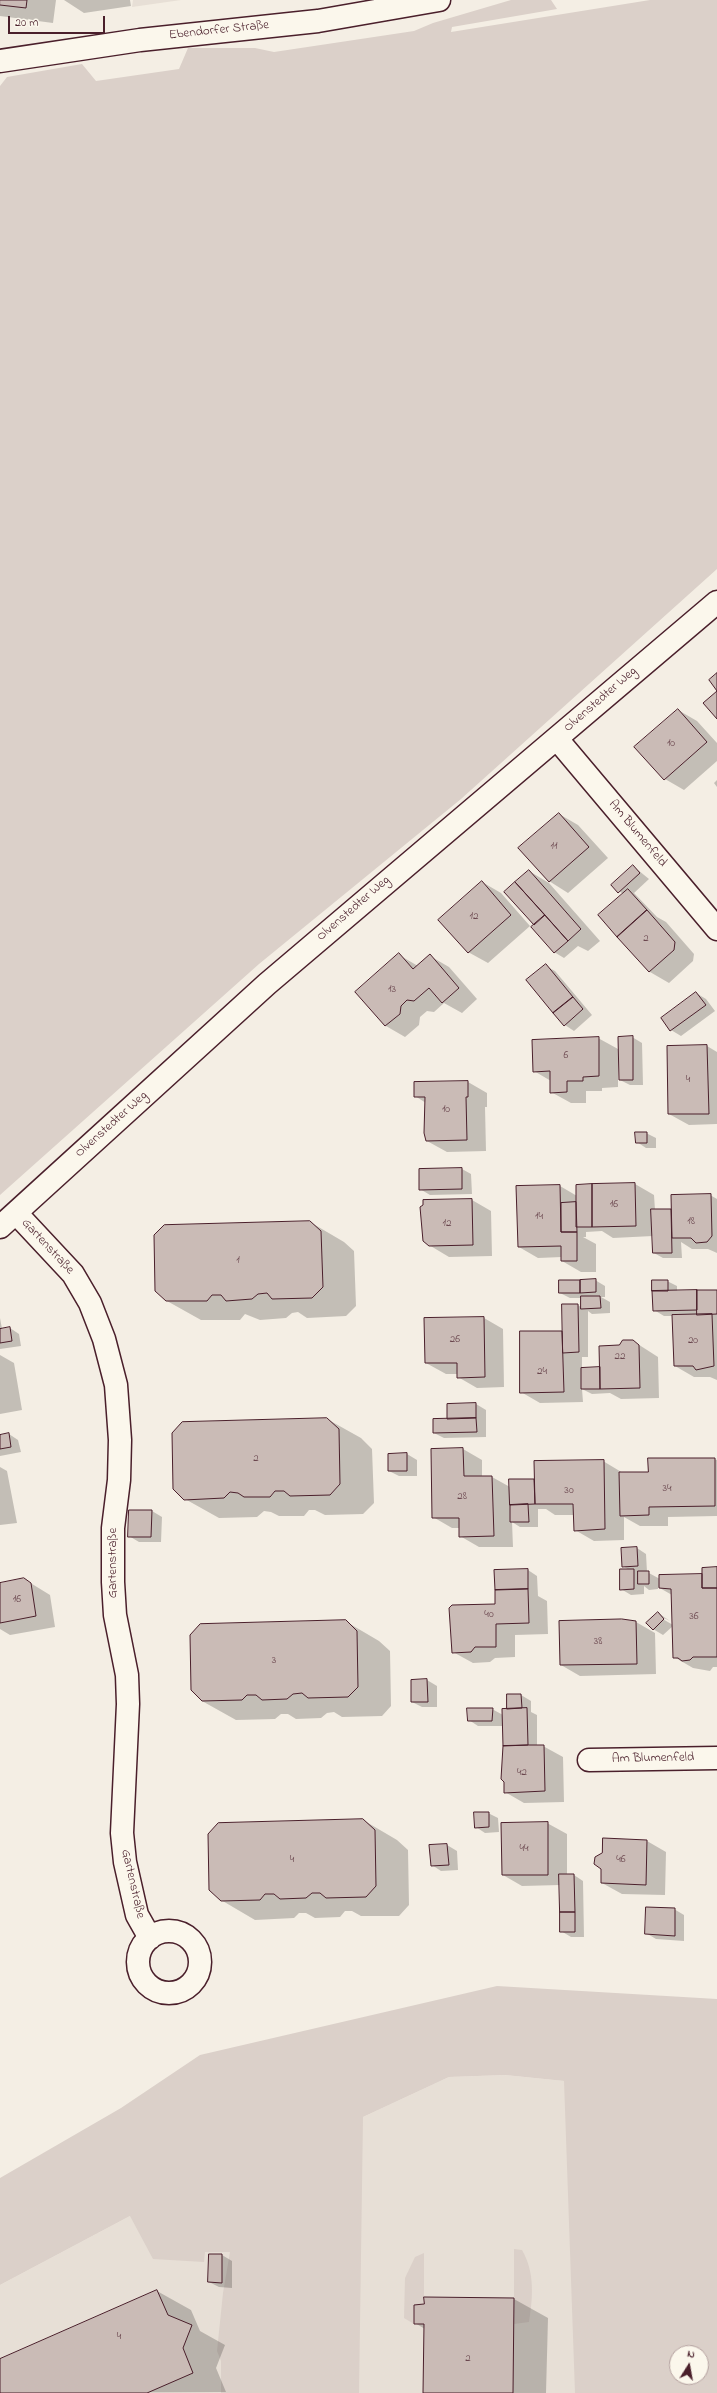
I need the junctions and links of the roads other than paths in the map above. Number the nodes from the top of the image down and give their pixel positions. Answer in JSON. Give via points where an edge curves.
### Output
{"nodes":[{"id":1,"x":439,"y":0,"type":"edge"},
{"id":2,"x":0,"y":61,"type":"edge"},
{"id":3,"x":717,"y":602,"type":"edge"},
{"id":4,"x":556,"y":739,"type":"junction"},
{"id":5,"x":717,"y":929,"type":"edge"},
{"id":6,"x":8,"y":1220,"type":"edge"},
{"id":7,"x":717,"y":1758,"type":"edge"},
{"id":8,"x":590,"y":1760,"type":"dead end"},
{"id":9,"x":150,"y":1938,"type":"dead end"}],
"edges":[{"from":1,"to":2,"type":"street","name":"Ebendorfer Straße","via":[[318,21],[140,40]]},
{"from":3,"to":4,"type":"street","name":"Olvenstedter Weg"},
{"from":4,"to":5,"type":"street","name":"Am Blumenfeld"},
{"from":4,"to":6,"type":"street","name":"Olvenstedter Weg","via":[[456,821],[267,984]]},
{"from":6,"to":9,"type":"street","name":"Gartenstraße","via":[[73,1274],[90,1303],[104,1339],[116,1385],[120,1440],[119,1480],[113,1528],[113,1582],[127,1675],[128,1704],[122,1833],[125,1862],[137,1915]]},
{"from":7,"to":8,"type":"street","name":"Am Blumenfeld"}]}
